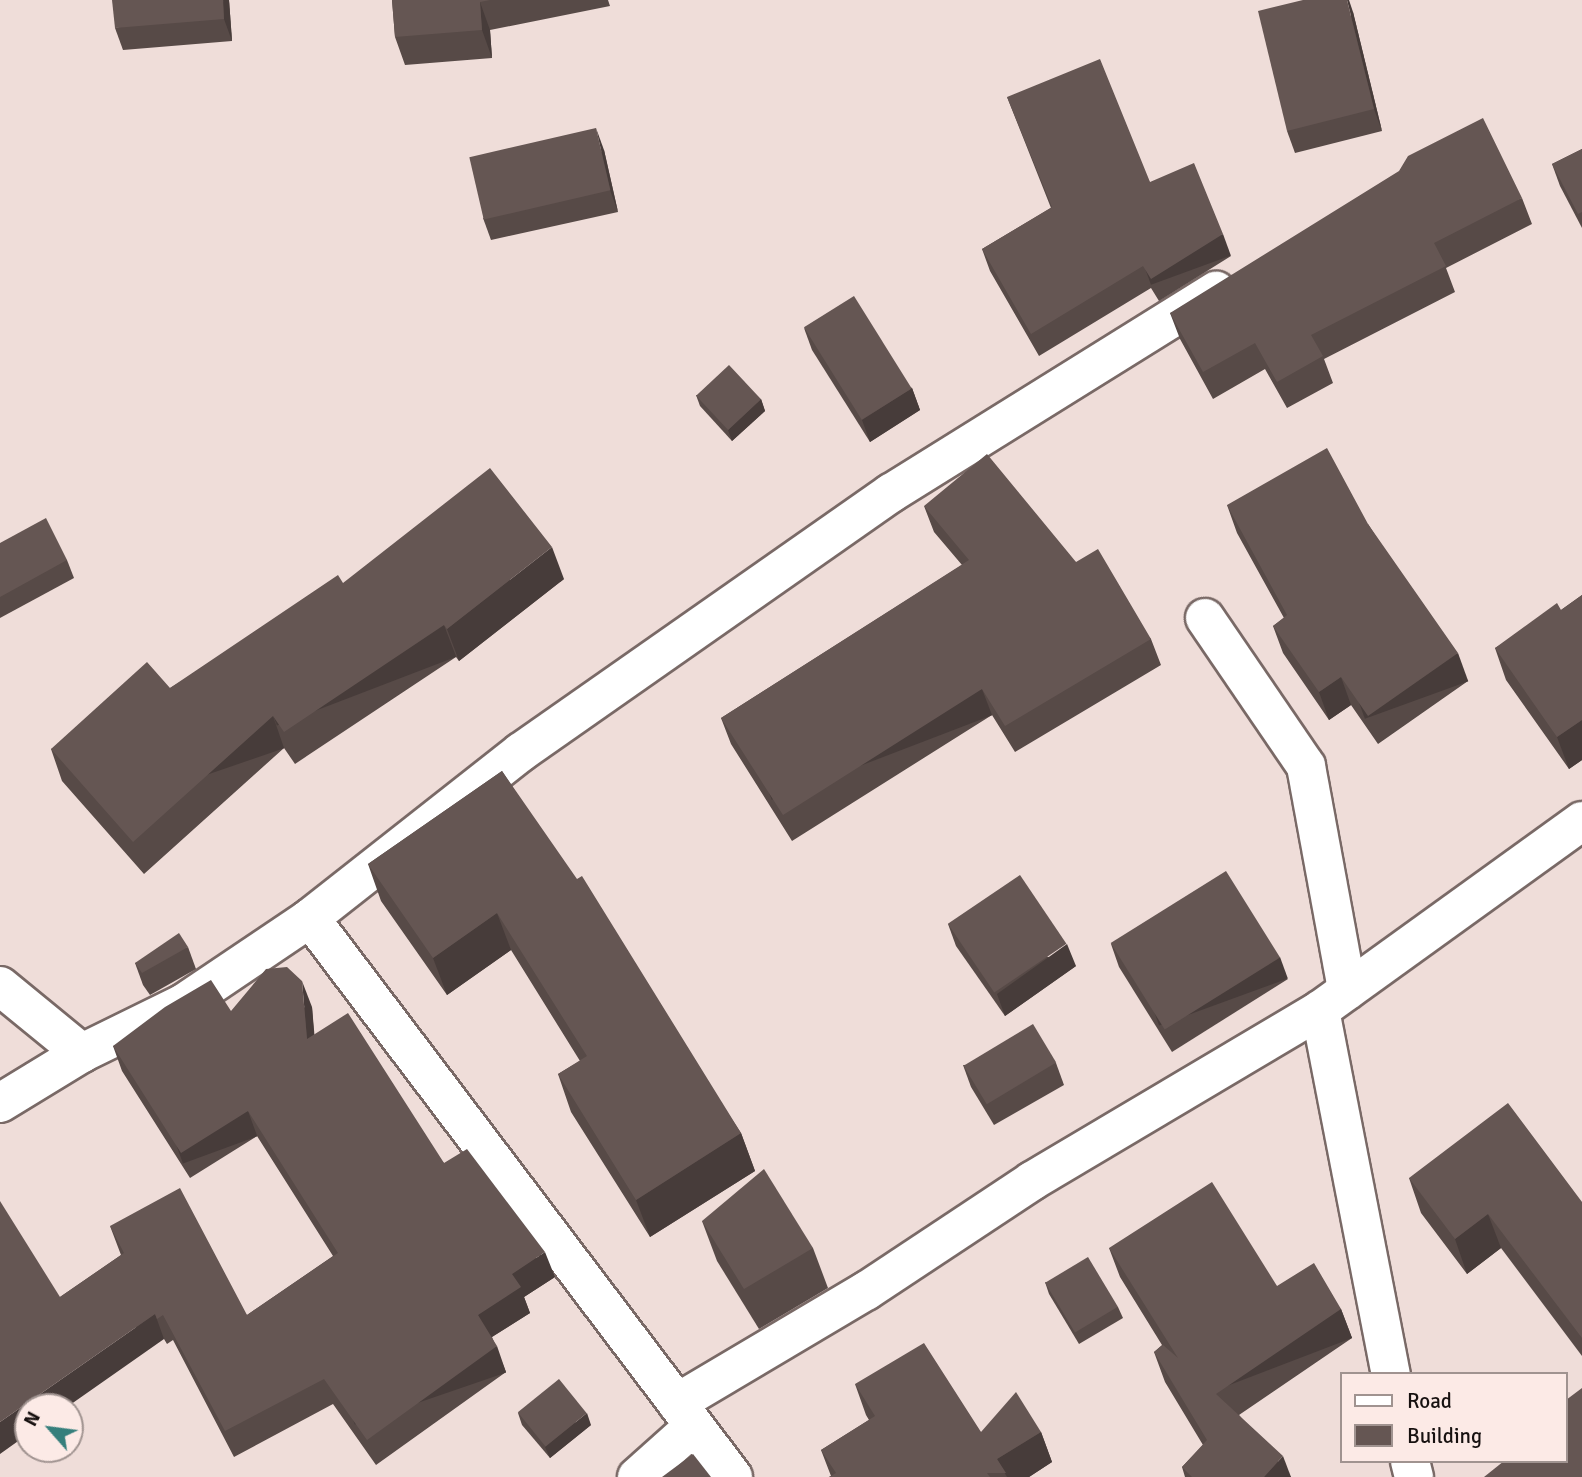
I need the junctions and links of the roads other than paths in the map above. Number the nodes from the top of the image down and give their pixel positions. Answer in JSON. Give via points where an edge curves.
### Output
{"nodes":[{"id":1,"x":1244,"y":274,"type":"edge"},
{"id":2,"x":1205,"y":618,"type":"dead end"},
{"id":3,"x":1582,"y":821,"type":"edge"},
{"id":4,"x":310,"y":919,"type":"junction"},
{"id":5,"x":0,"y":986,"type":"edge"},
{"id":6,"x":1333,"y":1000,"type":"junction"},
{"id":7,"x":82,"y":1053,"type":"junction"},
{"id":8,"x":0,"y":1103,"type":"edge"},
{"id":9,"x":1391,"y":1372,"type":"edge"},
{"id":10,"x":686,"y":1414,"type":"junction"},
{"id":11,"x":637,"y":1477,"type":"edge"},
{"id":12,"x":733,"y":1477,"type":"edge"}],
"edges":[{"from":1,"to":4,"type":"street","via":[[891,493],[521,752]]},
{"from":2,"to":6,"type":"street","via":[[1306,766]]},
{"from":3,"to":6,"type":"street"},
{"from":4,"to":7,"type":"street","via":[[184,1003]]},
{"from":4,"to":10,"type":"street"},
{"from":5,"to":7,"type":"street"},
{"from":6,"to":9,"type":"street"},
{"from":6,"to":10,"type":"street","via":[[1032,1181]]},
{"from":7,"to":8,"type":"street"},
{"from":10,"to":11,"type":"street"},
{"from":10,"to":12,"type":"street"}]}
